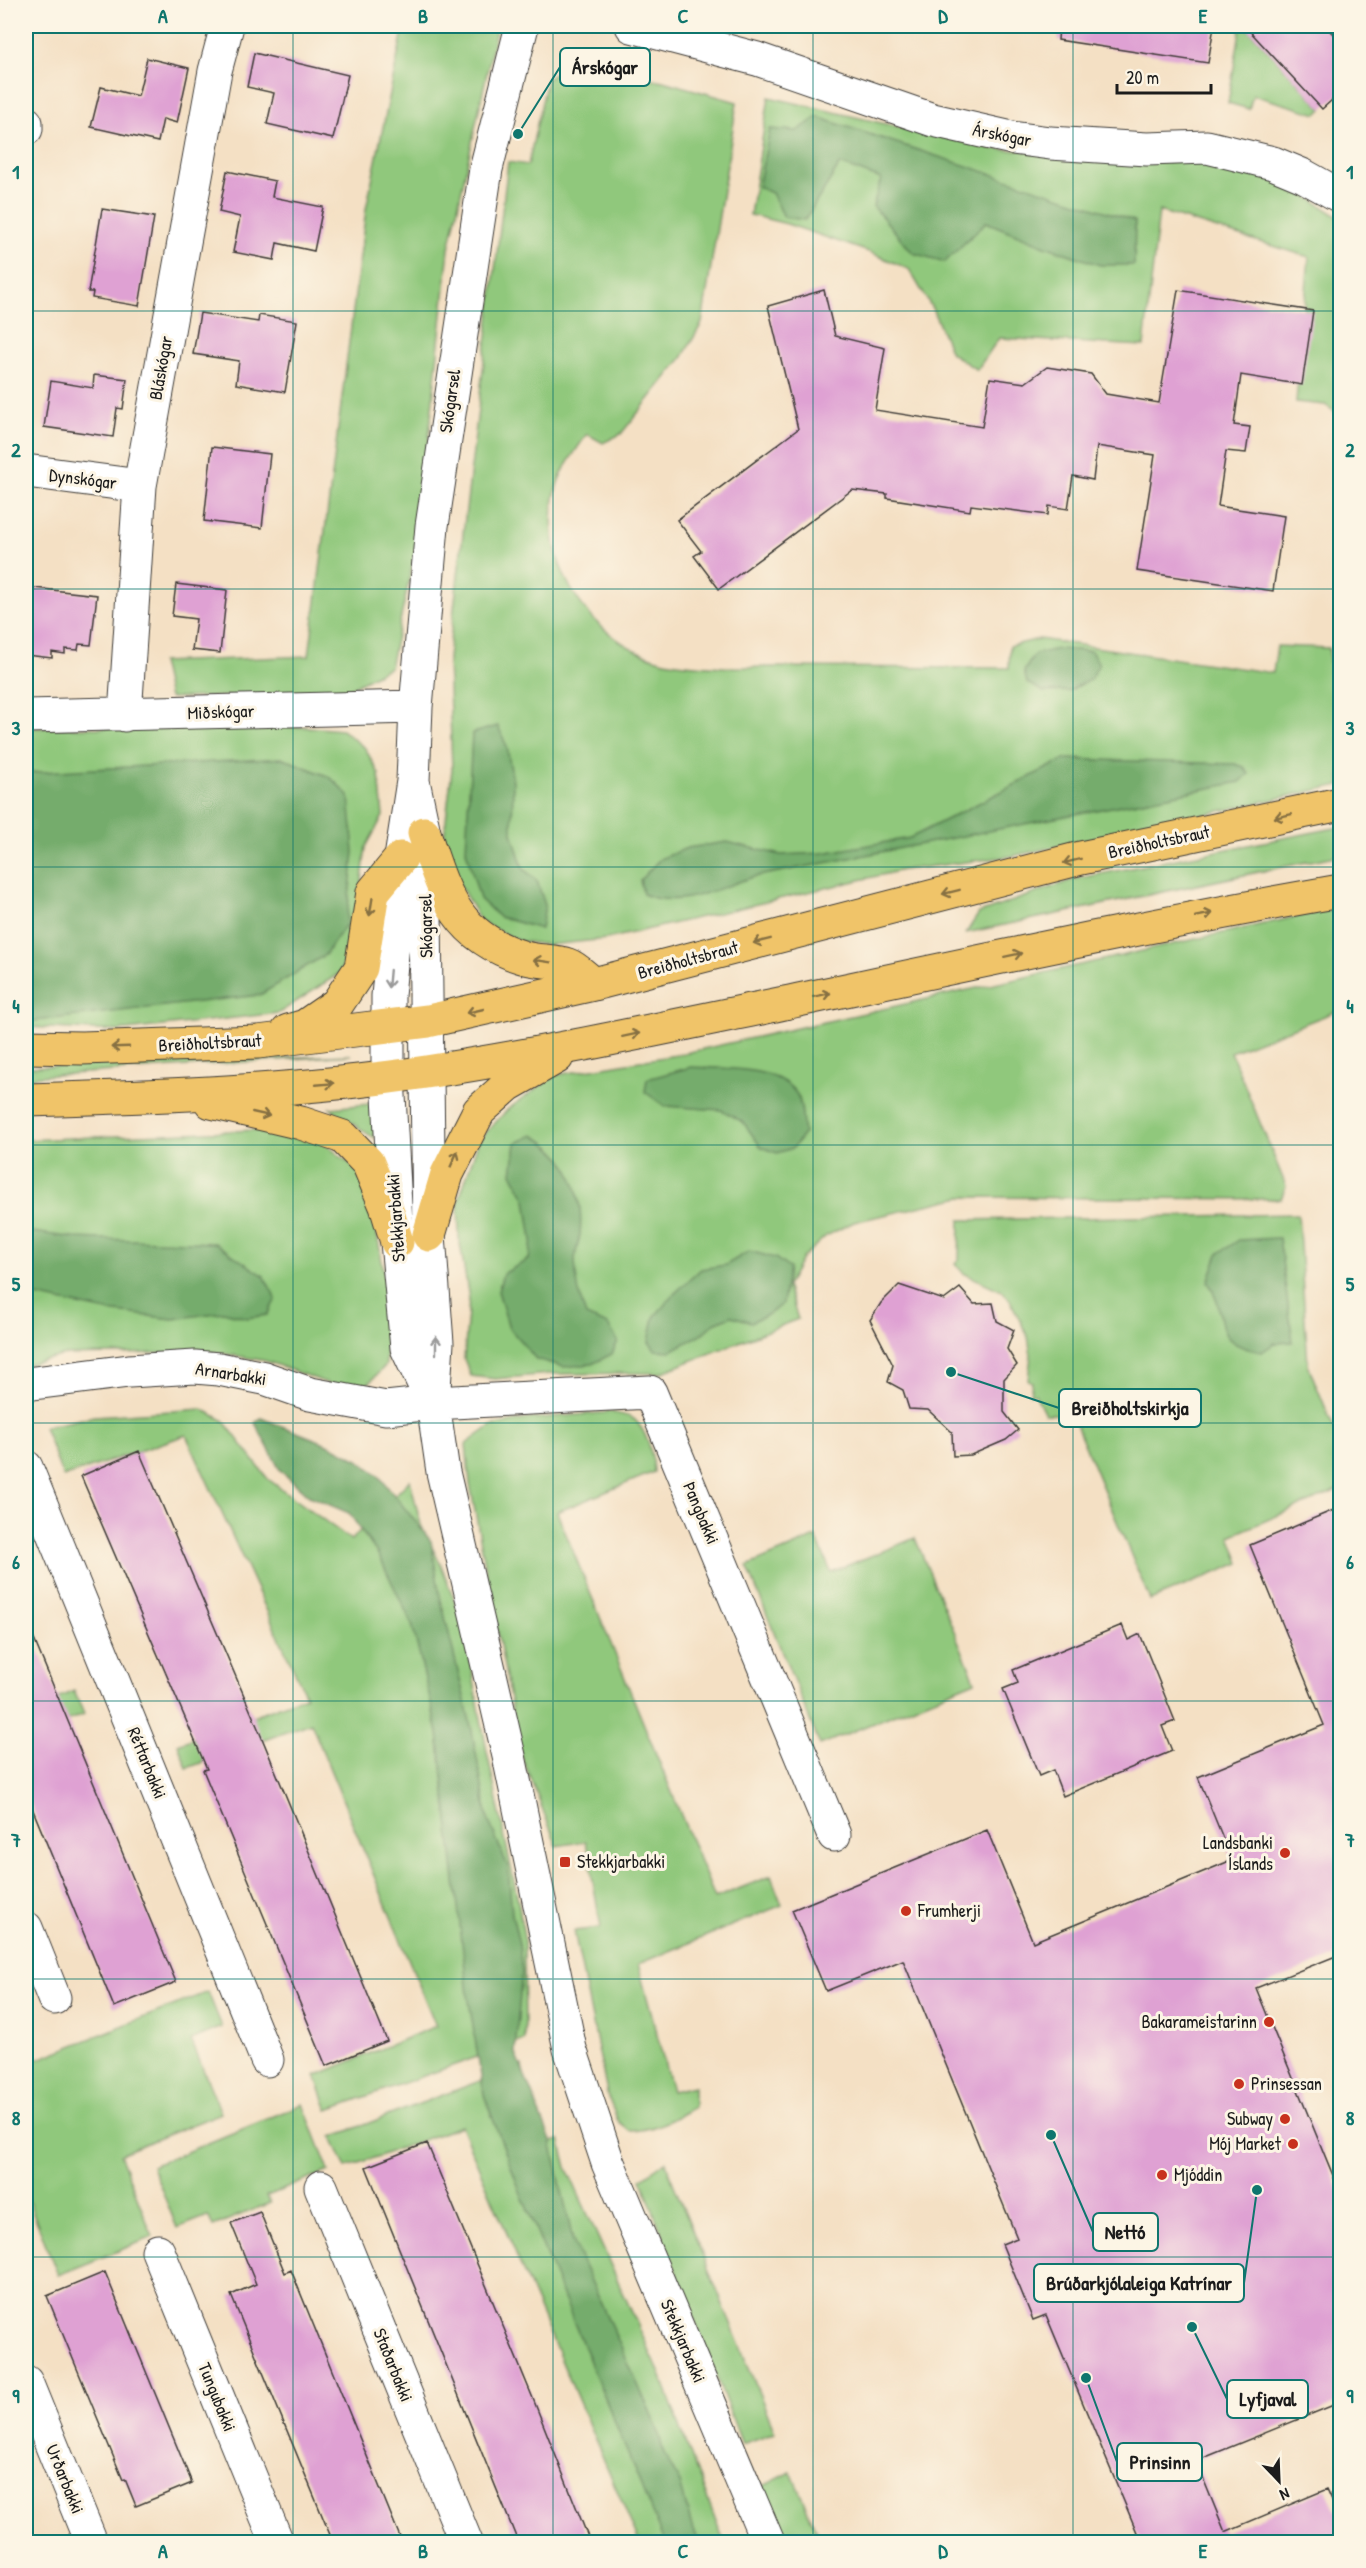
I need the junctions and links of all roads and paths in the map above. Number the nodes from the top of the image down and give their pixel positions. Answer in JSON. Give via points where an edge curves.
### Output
{"nodes":[{"id":1,"x":227,"y":26,"type":"edge"},
{"id":2,"x":522,"y":26,"type":"edge"},
{"id":3,"x":632,"y":26,"type":"edge"},
{"id":4,"x":1341,"y":196,"type":"edge"},
{"id":5,"x":26,"y":471,"type":"edge"},
{"id":6,"x":140,"y":486,"type":"junction"},
{"id":7,"x":416,"y":707,"type":"junction"},
{"id":8,"x":125,"y":715,"type":"junction"},
{"id":9,"x":26,"y":716,"type":"edge"},
{"id":10,"x":413,"y":781,"type":"junction"},
{"id":11,"x":1341,"y":804,"type":"edge"},
{"id":12,"x":424,"y":833,"type":"junction"},
{"id":13,"x":401,"y":858,"type":"junction"},
{"id":14,"x":1341,"y":891,"type":"edge"},
{"id":15,"x":594,"y":984,"type":"junction"},
{"id":16,"x":428,"y":1021,"type":"junction"},
{"id":17,"x":387,"y":1027,"type":"junction"},
{"id":18,"x":258,"y":1042,"type":"junction"},
{"id":19,"x":26,"y":1047,"type":"edge"},
{"id":20,"x":574,"y":1047,"type":"junction"},
{"id":21,"x":427,"y":1072,"type":"junction"},
{"id":22,"x":388,"y":1077,"type":"junction"},
{"id":23,"x":183,"y":1096,"type":"junction"},
{"id":24,"x":26,"y":1100,"type":"edge"},
{"id":25,"x":429,"y":1234,"type":"junction"},
{"id":26,"x":397,"y":1242,"type":"junction"},
{"id":27,"x":26,"y":1384,"type":"edge"},
{"id":28,"x":433,"y":1403,"type":"junction"},
{"id":29,"x":26,"y":1467,"type":"edge"},
{"id":30,"x":834,"y":1835,"type":"dead end"},
{"id":31,"x":26,"y":1928,"type":"edge"},
{"id":32,"x":54,"y":1998,"type":"dead end"},
{"id":33,"x":267,"y":2060,"type":"dead end"},
{"id":34,"x":321,"y":2187,"type":"dead end"},
{"id":35,"x":158,"y":2251,"type":"dead end"},
{"id":36,"x":26,"y":2382,"type":"edge"},
{"id":37,"x":91,"y":2542,"type":"edge"},
{"id":38,"x":277,"y":2542,"type":"edge"},
{"id":39,"x":466,"y":2542,"type":"edge"},
{"id":40,"x":768,"y":2542,"type":"edge"}],
"edges":[{"from":1,"to":6,"type":"street","name":"Bláskógar","via":[[215,71]]},
{"from":2,"to":7,"type":"street","name":"Skógarsel","via":[[486,169],[456,355],[432,526]]},
{"from":3,"to":4,"type":"street","name":"Árskógar","via":[[757,59],[933,120],[1050,143],[1207,147],[1273,163]]},
{"from":5,"to":6,"type":"street","name":"Dynskógar"},
{"from":6,"to":8,"type":"street","name":"Bláskógar"},
{"from":7,"to":8,"type":"street","name":"Miðskógar"},
{"from":7,"to":10,"type":"street","name":"Skógarsel"},
{"from":8,"to":9,"type":"street","name":"Miðskógar"},
{"from":10,"to":12,"type":"street","name":"Skógarsel"},
{"from":10,"to":13,"type":"street","name":"Skógarsel"},
{"from":11,"to":15,"type":"main road","name":"Breiðholtsbraut","one_way":true,"via":[[1081,858]]},
{"from":15,"to":12,"type":"main road","one_way":true,"via":[[569,965],[524,958],[493,946],[466,925],[444,892]]},
{"from":12,"to":16,"type":"street","name":"Skógarsel"},
{"from":13,"to":17,"type":"street","name":"Skógarsel","one_way":true},
{"from":13,"to":18,"type":"main road","one_way":true,"via":[[373,892],[361,968],[338,1004],[305,1026]]},
{"from":20,"to":14,"type":"main road","one_way":true,"via":[[1207,915]]},
{"from":15,"to":16,"type":"main road","name":"Breiðholtsbraut","one_way":true},
{"from":16,"to":17,"type":"main road","name":"Breiðholtsbraut"},
{"from":16,"to":21,"type":"street","name":"Skógarsel"},
{"from":17,"to":18,"type":"main road","name":"Breiðholtsbraut"},
{"from":17,"to":22,"type":"street","name":"Stekkjarbakki"},
{"from":18,"to":19,"type":"main road","name":"Breiðholtsbraut","one_way":true},
{"from":20,"to":21,"type":"main road"},
{"from":25,"to":20,"type":"main road","one_way":true,"via":[[447,1174],[479,1111],[508,1085]]},
{"from":21,"to":22,"type":"main road"},
{"from":21,"to":25,"type":"street","name":"Stekkjarbakki"},
{"from":23,"to":22,"type":"main road","one_way":true},
{"from":22,"to":26,"type":"street","name":"Stekkjarbakki"},
{"from":23,"to":24,"type":"main road"},
{"from":23,"to":26,"type":"main road","one_way":true,"via":[[301,1123],[343,1137],[368,1163]]},
{"from":28,"to":25,"type":"street","name":"Stekkjarbakki","one_way":true,"via":[[437,1344]]},
{"from":26,"to":28,"type":"street","name":"Stekkjarbakki","via":[[407,1348]]},
{"from":27,"to":28,"type":"street","name":"Arnarbakki","via":[[195,1367],[264,1378],[310,1394],[386,1408]]},
{"from":28,"to":30,"type":"street","name":"Þangbakki","via":[[650,1392]]},
{"from":28,"to":40,"type":"street","name":"Stekkjarbakki","via":[[442,1472],[509,1756],[570,2049],[609,2163]]},
{"from":29,"to":33,"type":"street","name":"Réttarbakki"},
{"from":31,"to":32,"type":"street"},
{"from":34,"to":39,"type":"street","name":"Staðarbakki"},
{"from":35,"to":38,"type":"street","name":"Tungubakki"},
{"from":36,"to":37,"type":"street","name":"Urðarbakki"}]}
